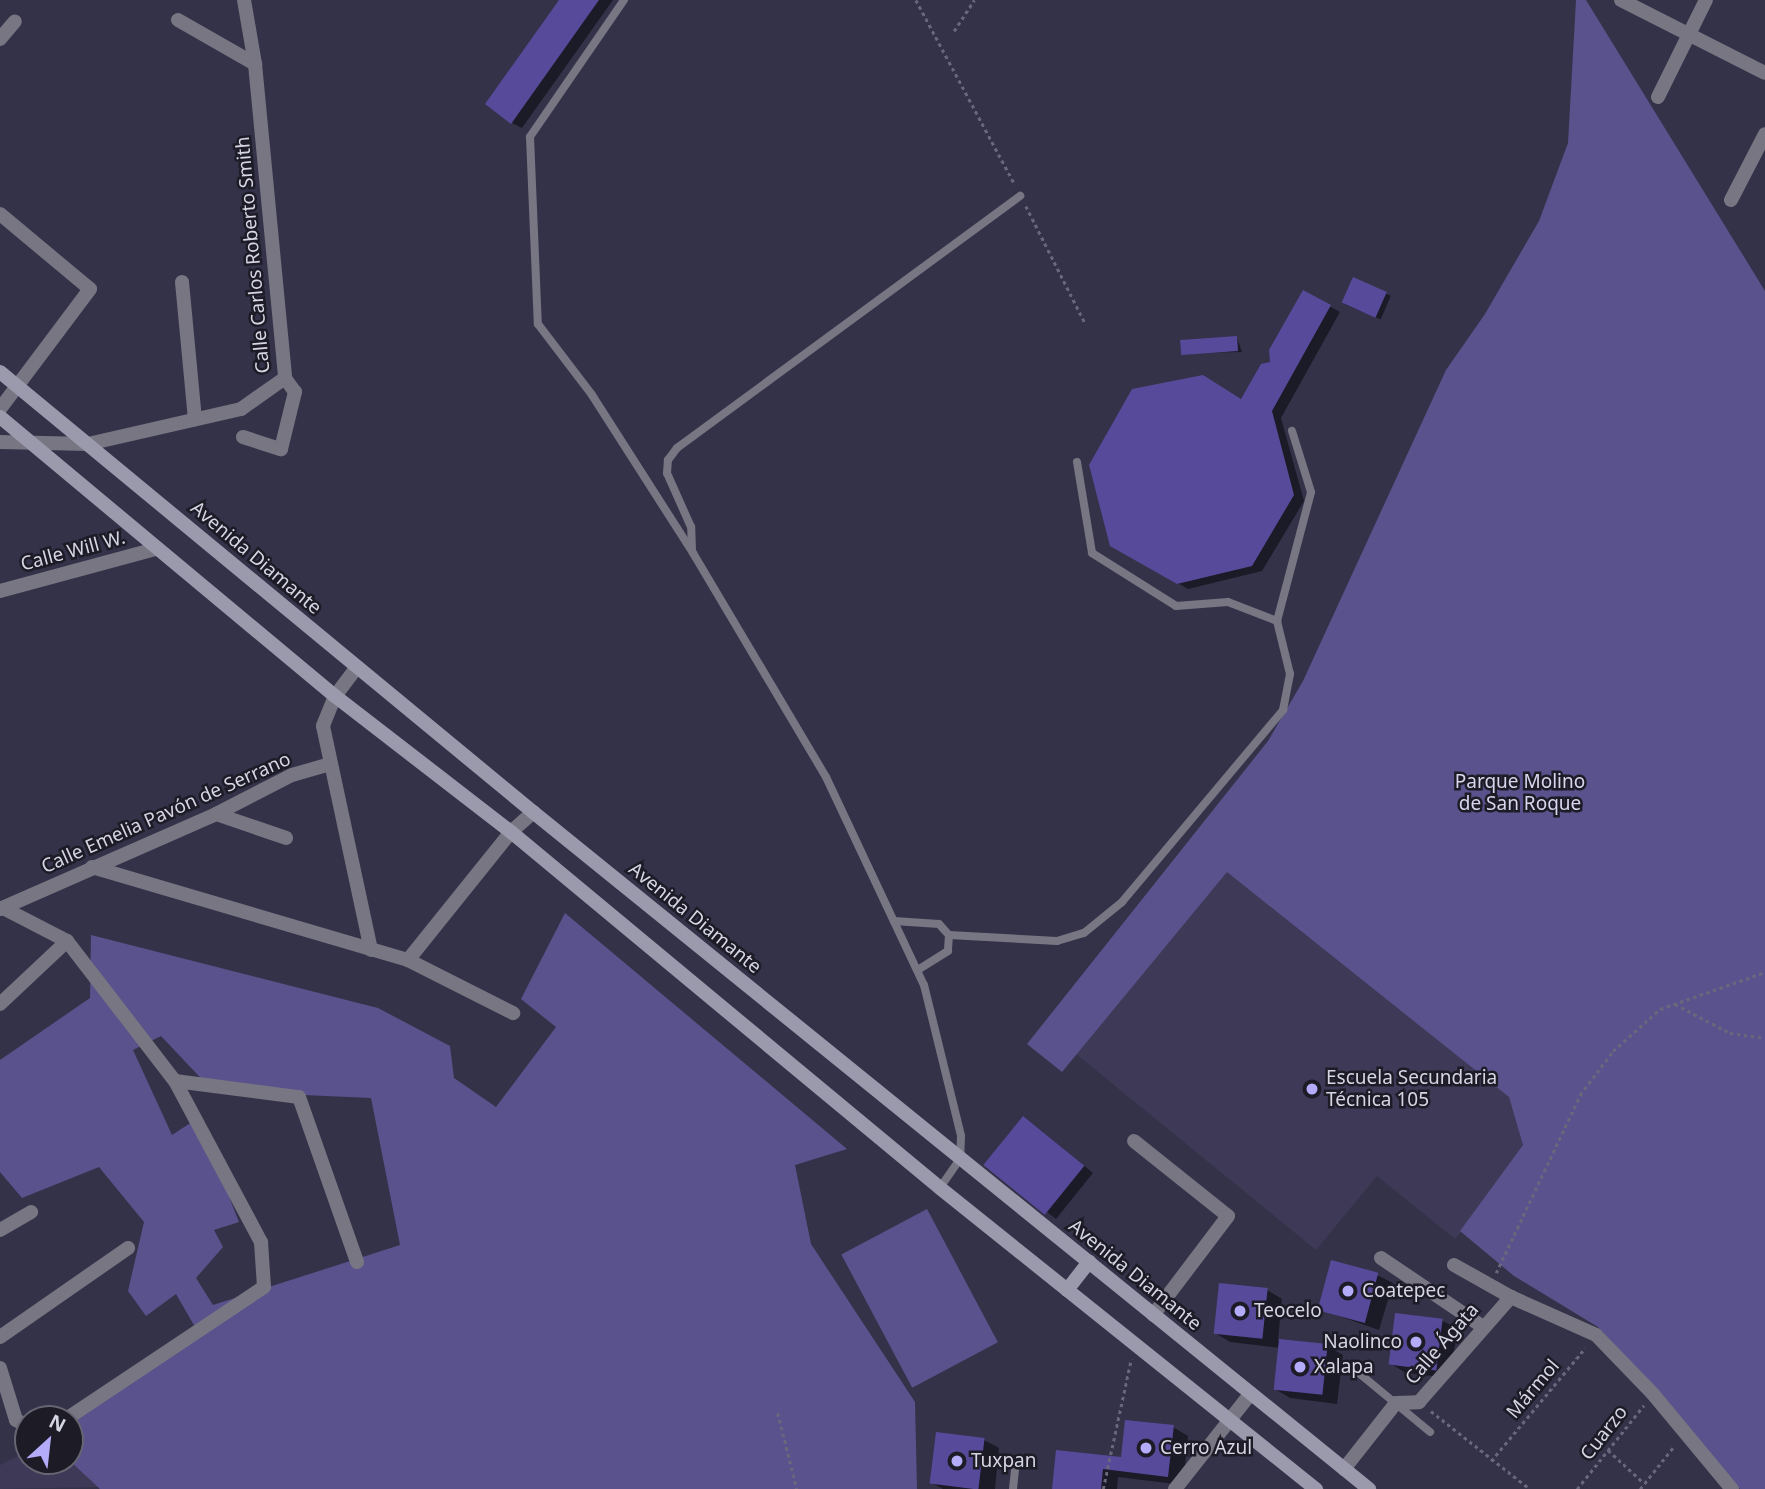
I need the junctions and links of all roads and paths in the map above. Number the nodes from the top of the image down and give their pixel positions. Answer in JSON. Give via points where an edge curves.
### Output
{"nodes":[{"id":1,"x":244,"y":0,"type":"edge"},
{"id":2,"x":624,"y":0,"type":"edge"},
{"id":3,"x":916,"y":0,"type":"edge"},
{"id":4,"x":974,"y":0,"type":"edge"},
{"id":5,"x":1620,"y":0,"type":"edge"},
{"id":6,"x":1706,"y":0,"type":"edge"},
{"id":7,"x":923,"y":2,"type":"edge"},
{"id":8,"x":15,"y":20,"type":"dead end"},
{"id":9,"x":178,"y":20,"type":"dead end"},
{"id":10,"x":954,"y":30,"type":"dead end"},
{"id":11,"x":1687,"y":35,"type":"junction"},
{"id":12,"x":0,"y":39,"type":"edge"},
{"id":13,"x":255,"y":64,"type":"junction"},
{"id":14,"x":1765,"y":74,"type":"edge"},
{"id":15,"x":1658,"y":97,"type":"dead end"},
{"id":16,"x":1765,"y":134,"type":"edge"},
{"id":17,"x":1020,"y":196,"type":"junction"},
{"id":18,"x":1731,"y":200,"type":"dead end"},
{"id":19,"x":0,"y":214,"type":"edge"},
{"id":20,"x":182,"y":282,"type":"dead end"},
{"id":21,"x":1086,"y":324,"type":"dead end"},
{"id":22,"x":0,"y":372,"type":"edge"},
{"id":23,"x":285,"y":378,"type":"junction"},
{"id":24,"x":19,"y":387,"type":"junction"},
{"id":25,"x":0,"y":409,"type":"edge"},
{"id":26,"x":0,"y":417,"type":"edge"},
{"id":27,"x":195,"y":419,"type":"junction"},
{"id":28,"x":1292,"y":431,"type":"dead end"},
{"id":29,"x":243,"y":437,"type":"dead end"},
{"id":30,"x":0,"y":442,"type":"edge"},
{"id":31,"x":31,"y":443,"type":"junction"},
{"id":32,"x":88,"y":444,"type":"junction"},
{"id":33,"x":1077,"y":462,"type":"dead end"},
{"id":34,"x":156,"y":549,"type":"junction"},
{"id":35,"x":693,"y":553,"type":"junction"},
{"id":36,"x":0,"y":591,"type":"edge"},
{"id":37,"x":1277,"y":621,"type":"junction"},
{"id":38,"x":357,"y":667,"type":"junction"},
{"id":39,"x":335,"y":696,"type":"junction"},
{"id":40,"x":328,"y":765,"type":"junction"},
{"id":41,"x":533,"y":811,"type":"junction"},
{"id":42,"x":216,"y":814,"type":"junction"},
{"id":43,"x":511,"y":832,"type":"junction"},
{"id":44,"x":286,"y":838,"type":"dead end"},
{"id":45,"x":92,"y":866,"type":"junction"},
{"id":46,"x":1,"y":908,"type":"edge"},
{"id":47,"x":894,"y":921,"type":"junction"},
{"id":48,"x":949,"y":935,"type":"junction"},
{"id":49,"x":67,"y":941,"type":"junction"},
{"id":50,"x":371,"y":950,"type":"junction"},
{"id":51,"x":408,"y":960,"type":"junction"},
{"id":52,"x":917,"y":970,"type":"junction"},
{"id":53,"x":1765,"y":972,"type":"edge"},
{"id":54,"x":0,"y":1004,"type":"edge"},
{"id":55,"x":1675,"y":1004,"type":"junction"},
{"id":56,"x":513,"y":1013,"type":"dead end"},
{"id":57,"x":1765,"y":1038,"type":"edge"},
{"id":58,"x":175,"y":1081,"type":"junction"},
{"id":59,"x":1134,"y":1141,"type":"dead end"},
{"id":60,"x":960,"y":1159,"type":"junction"},
{"id":61,"x":940,"y":1188,"type":"junction"},
{"id":62,"x":31,"y":1212,"type":"dead end"},
{"id":63,"x":0,"y":1230,"type":"edge"},
{"id":64,"x":128,"y":1248,"type":"dead end"},
{"id":65,"x":1381,"y":1258,"type":"dead end"},
{"id":66,"x":357,"y":1262,"type":"dead end"},
{"id":67,"x":1089,"y":1262,"type":"junction"},
{"id":68,"x":1454,"y":1265,"type":"dead end"},
{"id":69,"x":1490,"y":1285,"type":"junction"},
{"id":70,"x":1068,"y":1290,"type":"junction"},
{"id":71,"x":1511,"y":1297,"type":"junction"},
{"id":72,"x":1153,"y":1315,"type":"junction"},
{"id":73,"x":1482,"y":1326,"type":"junction"},
{"id":74,"x":1596,"y":1335,"type":"junction"},
{"id":75,"x":0,"y":1337,"type":"edge"},
{"id":76,"x":1134,"y":1343,"type":"junction"},
{"id":77,"x":0,"y":1368,"type":"edge"},
{"id":78,"x":1360,"y":1374,"type":"dead end"},
{"id":79,"x":1251,"y":1394,"type":"junction"},
{"id":80,"x":1653,"y":1394,"type":"junction"},
{"id":81,"x":1419,"y":1402,"type":"junction"},
{"id":82,"x":1396,"y":1403,"type":"junction"},
{"id":83,"x":84,"y":1407,"type":"edge"},
{"id":84,"x":778,"y":1413,"type":"dead end"},
{"id":85,"x":14,"y":1414,"type":"edge"},
{"id":86,"x":1230,"y":1422,"type":"junction"},
{"id":87,"x":1430,"y":1432,"type":"dead end"},
{"id":88,"x":1686,"y":1432,"type":"junction"},
{"id":89,"x":1608,"y":1450,"type":"junction"},
{"id":90,"x":1491,"y":1461,"type":"junction"},
{"id":91,"x":1344,"y":1469,"type":"junction"},
{"id":92,"x":1015,"y":1470,"type":"dead end"},
{"id":93,"x":1644,"y":1483,"type":"junction"},
{"id":94,"x":797,"y":1489,"type":"edge"},
{"id":95,"x":1013,"y":1489,"type":"edge"},
{"id":96,"x":1103,"y":1489,"type":"edge"},
{"id":97,"x":1175,"y":1489,"type":"edge"},
{"id":98,"x":1316,"y":1489,"type":"edge"},
{"id":99,"x":1369,"y":1489,"type":"edge"},
{"id":100,"x":1530,"y":1489,"type":"edge"},
{"id":101,"x":1577,"y":1489,"type":"edge"},
{"id":102,"x":1640,"y":1489,"type":"edge"},
{"id":103,"x":1732,"y":1489,"type":"edge"}],
"edges":[{"from":1,"to":13,"type":"street","name":"Calle Carlos Roberto Smith"},
{"from":2,"to":35,"type":"lane","via":[[530,137],[538,324],[592,395]]},
{"from":3,"to":7,"type":"path"},
{"from":4,"to":10,"type":"path"},
{"from":5,"to":11,"type":"street"},
{"from":6,"to":11,"type":"street"},
{"from":7,"to":17,"type":"path"},
{"from":8,"to":12,"type":"street"},
{"from":9,"to":13,"type":"street"},
{"from":11,"to":14,"type":"street"},
{"from":11,"to":15,"type":"street"},
{"from":13,"to":23,"type":"street","name":"Calle Carlos Roberto Smith"},
{"from":16,"to":18,"type":"street"},
{"from":17,"to":21,"type":"path"},
{"from":17,"to":35,"type":"lane","via":[[677,448],[668,460],[667,474],[691,527]]},
{"from":19,"to":24,"type":"street","via":[[90,289]]},
{"from":20,"to":27,"type":"street"},
{"from":22,"to":24,"type":"main road","name":"Avenida Diamante"},
{"from":23,"to":27,"type":"street","name":"Calle Carlos Roberto Smith","via":[[241,409]]},
{"from":23,"to":29,"type":"street","via":[[295,393],[281,449]]},
{"from":24,"to":25,"type":"street"},
{"from":24,"to":32,"type":"main road","name":"Avenida Diamante"},
{"from":26,"to":31,"type":"main road"},
{"from":27,"to":32,"type":"street","name":"Calle Carlos Roberto Smith"},
{"from":28,"to":37,"type":"lane","via":[[1311,492]]},
{"from":30,"to":31,"type":"street","name":"Calle Carlos Roberto Smith"},
{"from":31,"to":32,"type":"street","name":"Calle Carlos Roberto Smith"},
{"from":31,"to":34,"type":"main road"},
{"from":32,"to":38,"type":"main road","name":"Avenida Diamante"},
{"from":33,"to":37,"type":"lane","via":[[1092,553],[1176,606],[1228,602]]},
{"from":34,"to":36,"type":"street","name":"Calle Will W."},
{"from":34,"to":39,"type":"main road"},
{"from":35,"to":47,"type":"lane","via":[[826,777]]},
{"from":37,"to":48,"type":"lane","via":[[1290,674],[1283,710],[1122,902],[1084,933],[1057,941]]},
{"from":38,"to":39,"type":"street"},
{"from":38,"to":41,"type":"main road","name":"Avenida Diamante"},
{"from":39,"to":40,"type":"street","via":[[323,726]]},
{"from":39,"to":43,"type":"main road"},
{"from":40,"to":42,"type":"street","name":"Calle Emelia Pavón de Serrano","via":[[292,775]]},
{"from":40,"to":50,"type":"street","via":[[360,884]]},
{"from":41,"to":43,"type":"street"},
{"from":41,"to":60,"type":"main road","name":"Avenida Diamante"},
{"from":42,"to":44,"type":"street"},
{"from":42,"to":45,"type":"street","name":"Calle Emelia Pavón de Serrano"},
{"from":43,"to":51,"type":"street"},
{"from":43,"to":61,"type":"main road"},
{"from":45,"to":46,"type":"street","name":"Calle Emelia Pavón de Serrano"},
{"from":45,"to":50,"type":"street"},
{"from":46,"to":49,"type":"street"},
{"from":47,"to":48,"type":"lane","via":[[939,924]]},
{"from":47,"to":52,"type":"lane"},
{"from":48,"to":52,"type":"lane","via":[[948,951]]},
{"from":49,"to":54,"type":"street"},
{"from":49,"to":58,"type":"street"},
{"from":50,"to":51,"type":"street"},
{"from":51,"to":56,"type":"street"},
{"from":52,"to":60,"type":"lane","via":[[961,1136]]},
{"from":53,"to":55,"type":"path"},
{"from":55,"to":57,"type":"path","via":[[1730,1033]]},
{"from":55,"to":69,"type":"path","via":[[1660,1009],[1613,1051],[1580,1095]]},
{"from":58,"to":66,"type":"street","via":[[299,1097]]},
{"from":58,"to":83,"type":"street","via":[[261,1242],[264,1287]]},
{"from":59,"to":72,"type":"street","via":[[1228,1216]]},
{"from":60,"to":61,"type":"lane"},
{"from":60,"to":67,"type":"main road","name":"Avenida Diamante"},
{"from":61,"to":70,"type":"main road"},
{"from":62,"to":63,"type":"street"},
{"from":64,"to":75,"type":"street"},
{"from":65,"to":73,"type":"street"},
{"from":67,"to":70,"type":"main road"},
{"from":67,"to":72,"type":"main road","name":"Avenida Diamante"},
{"from":68,"to":69,"type":"street"},
{"from":69,"to":71,"type":"street"},
{"from":70,"to":76,"type":"main road"},
{"from":71,"to":73,"type":"street","name":"Calle Ágata"},
{"from":71,"to":74,"type":"street"},
{"from":72,"to":79,"type":"main road","name":"Avenida Diamante"},
{"from":73,"to":81,"type":"street","name":"Calle Ágata"},
{"from":74,"to":80,"type":"street"},
{"from":74,"to":90,"type":"path","name":"Mármol"},
{"from":76,"to":86,"type":"main road"},
{"from":76,"to":96,"type":"path"},
{"from":77,"to":85,"type":"street"},
{"from":78,"to":82,"type":"lane"},
{"from":79,"to":86,"type":"street"},
{"from":79,"to":91,"type":"main road","name":"Avenida Diamante"},
{"from":80,"to":88,"type":"street"},
{"from":80,"to":89,"type":"path","name":"Cuarzo"},
{"from":81,"to":82,"type":"street","name":"Calle Ágata"},
{"from":81,"to":90,"type":"path"},
{"from":82,"to":87,"type":"lane"},
{"from":82,"to":91,"type":"street"},
{"from":84,"to":94,"type":"path"},
{"from":86,"to":97,"type":"street"},
{"from":86,"to":98,"type":"main road"},
{"from":88,"to":93,"type":"path"},
{"from":88,"to":103,"type":"street"},
{"from":89,"to":93,"type":"path"},
{"from":89,"to":101,"type":"path","name":"Cuarzo"},
{"from":90,"to":100,"type":"path"},
{"from":91,"to":99,"type":"main road","name":"Avenida Diamante"},
{"from":92,"to":95,"type":"lane"},
{"from":93,"to":102,"type":"path"}]}
